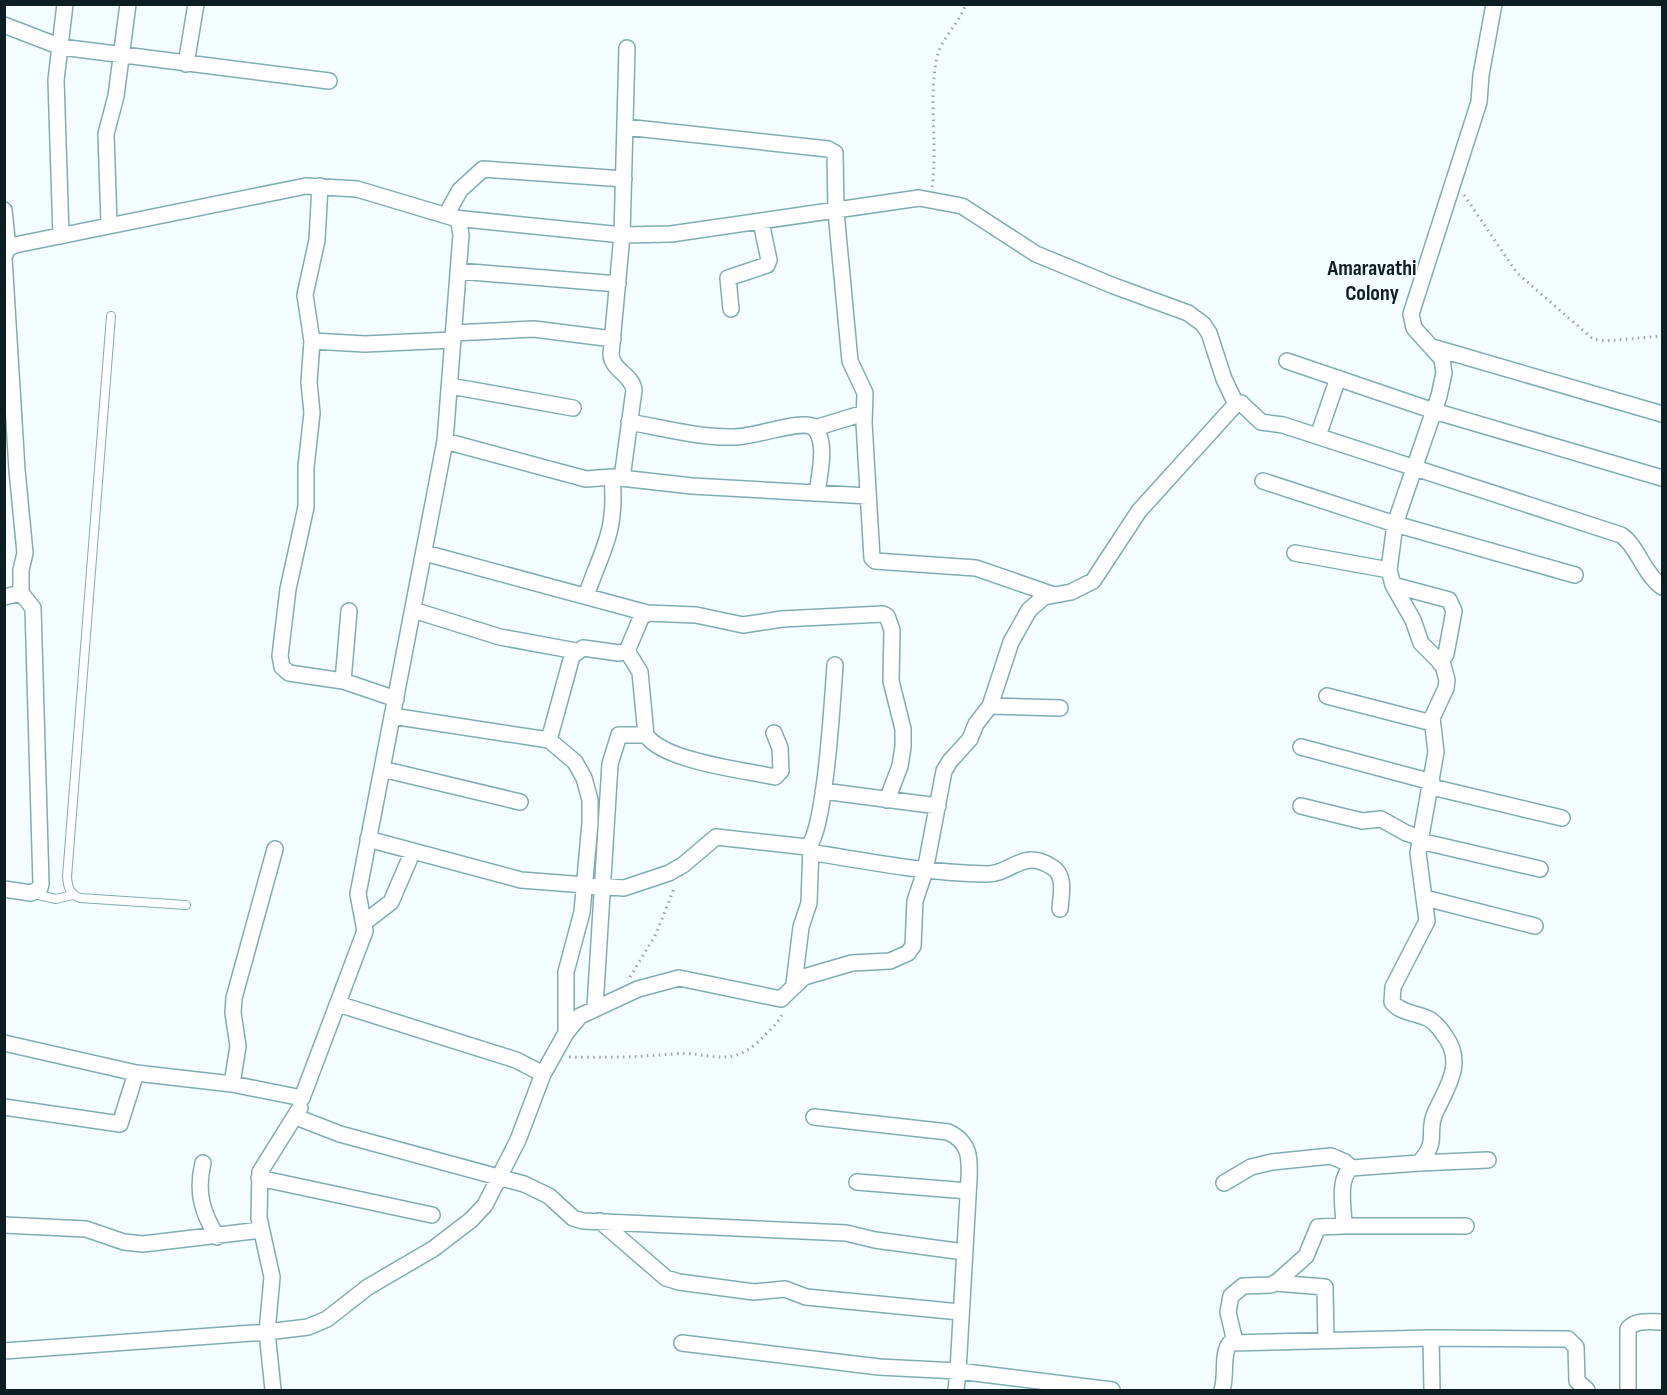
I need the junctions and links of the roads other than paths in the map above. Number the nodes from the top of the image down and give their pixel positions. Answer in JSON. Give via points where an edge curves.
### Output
{"nodes":[{"id":1,"x":65,"y":4,"type":"edge"},
{"id":2,"x":128,"y":4,"type":"edge"},
{"id":3,"x":196,"y":4,"type":"edge"},
{"id":4,"x":1494,"y":4,"type":"edge"},
{"id":5,"x":4,"y":25,"type":"edge"},
{"id":6,"x":61,"y":46,"type":"junction"},
{"id":7,"x":627,"y":48,"type":"dead end"},
{"id":8,"x":122,"y":53,"type":"junction"},
{"id":9,"x":186,"y":64,"type":"junction"},
{"id":10,"x":329,"y":81,"type":"dead end"},
{"id":11,"x":625,"y":127,"type":"junction"},
{"id":12,"x":624,"y":179,"type":"junction"},
{"id":13,"x":320,"y":186,"type":"junction"},
{"id":14,"x":4,"y":210,"type":"edge"},
{"id":15,"x":836,"y":212,"type":"junction"},
{"id":16,"x":450,"y":217,"type":"junction"},
{"id":17,"x":761,"y":222,"type":"junction"},
{"id":18,"x":110,"y":224,"type":"junction"},
{"id":19,"x":622,"y":235,"type":"junction"},
{"id":20,"x":61,"y":236,"type":"junction"},
{"id":21,"x":6,"y":255,"type":"edge"},
{"id":22,"x":458,"y":271,"type":"junction"},
{"id":23,"x":618,"y":284,"type":"junction"},
{"id":24,"x":730,"y":309,"type":"dead end"},
{"id":25,"x":111,"y":316,"type":"dead end"},
{"id":26,"x":453,"y":336,"type":"junction"},
{"id":27,"x":613,"y":339,"type":"junction"},
{"id":28,"x":312,"y":341,"type":"junction"},
{"id":29,"x":1431,"y":346,"type":"junction"},
{"id":30,"x":1287,"y":361,"type":"dead end"},
{"id":31,"x":1338,"y":378,"type":"junction"},
{"id":32,"x":450,"y":387,"type":"junction"},
{"id":33,"x":1236,"y":404,"type":"junction"},
{"id":34,"x":573,"y":408,"type":"dead end"},
{"id":35,"x":1434,"y":411,"type":"junction"},
{"id":36,"x":864,"y":413,"type":"junction"},
{"id":37,"x":1662,"y":414,"type":"edge"},
{"id":38,"x":629,"y":422,"type":"junction"},
{"id":39,"x":815,"y":428,"type":"junction"},
{"id":40,"x":1318,"y":436,"type":"junction"},
{"id":41,"x":445,"y":441,"type":"junction"},
{"id":42,"x":1415,"y":466,"type":"junction"},
{"id":43,"x":11,"y":469,"type":"edge"},
{"id":44,"x":617,"y":478,"type":"junction"},
{"id":45,"x":1662,"y":478,"type":"edge"},
{"id":46,"x":1263,"y":481,"type":"dead end"},
{"id":47,"x":817,"y":493,"type":"junction"},
{"id":48,"x":868,"y":496,"type":"junction"},
{"id":49,"x":1395,"y":524,"type":"junction"},
{"id":50,"x":425,"y":553,"type":"junction"},
{"id":51,"x":1295,"y":553,"type":"dead end"},
{"id":52,"x":1389,"y":570,"type":"junction"},
{"id":53,"x":1575,"y":575,"type":"dead end"},
{"id":54,"x":1393,"y":585,"type":"junction"},
{"id":55,"x":1662,"y":587,"type":"edge"},
{"id":56,"x":21,"y":593,"type":"junction"},
{"id":57,"x":1054,"y":595,"type":"junction"},
{"id":58,"x":586,"y":596,"type":"junction"},
{"id":59,"x":4,"y":597,"type":"edge"},
{"id":60,"x":413,"y":610,"type":"junction"},
{"id":61,"x":349,"y":611,"type":"dead end"},
{"id":62,"x":647,"y":613,"type":"junction"},
{"id":63,"x":576,"y":651,"type":"junction"},
{"id":64,"x":627,"y":651,"type":"junction"},
{"id":65,"x":1440,"y":663,"type":"junction"},
{"id":66,"x":835,"y":665,"type":"dead end"},
{"id":67,"x":343,"y":681,"type":"junction"},
{"id":68,"x":1327,"y":696,"type":"dead end"},
{"id":69,"x":396,"y":699,"type":"junction"},
{"id":70,"x":990,"y":706,"type":"junction"},
{"id":71,"x":1060,"y":708,"type":"dead end"},
{"id":72,"x":392,"y":716,"type":"junction"},
{"id":73,"x":1432,"y":723,"type":"junction"},
{"id":74,"x":774,"y":733,"type":"dead end"},
{"id":75,"x":646,"y":735,"type":"junction"},
{"id":76,"x":549,"y":740,"type":"junction"},
{"id":77,"x":1301,"y":747,"type":"dead end"},
{"id":78,"x":382,"y":769,"type":"junction"},
{"id":79,"x":1432,"y":785,"type":"junction"},
{"id":80,"x":823,"y":791,"type":"junction"},
{"id":81,"x":887,"y":800,"type":"junction"},
{"id":82,"x":520,"y":802,"type":"dead end"},
{"id":83,"x":938,"y":806,"type":"junction"},
{"id":84,"x":1301,"y":806,"type":"dead end"},
{"id":85,"x":1562,"y":818,"type":"dead end"},
{"id":86,"x":368,"y":839,"type":"junction"},
{"id":87,"x":1420,"y":839,"type":"junction"},
{"id":88,"x":276,"y":849,"type":"dead end"},
{"id":89,"x":811,"y":849,"type":"junction"},
{"id":90,"x":413,"y":851,"type":"junction"},
{"id":91,"x":1540,"y":869,"type":"dead end"},
{"id":92,"x":925,"y":871,"type":"junction"},
{"id":93,"x":585,"y":886,"type":"junction"},
{"id":94,"x":602,"y":887,"type":"junction"},
{"id":95,"x":4,"y":889,"type":"edge"},
{"id":96,"x":31,"y":893,"type":"junction"},
{"id":97,"x":73,"y":895,"type":"junction"},
{"id":98,"x":1425,"y":898,"type":"junction"},
{"id":99,"x":186,"y":905,"type":"dead end"},
{"id":100,"x":1060,"y":909,"type":"dead end"},
{"id":101,"x":365,"y":922,"type":"junction"},
{"id":102,"x":1535,"y":926,"type":"dead end"},
{"id":103,"x":795,"y":984,"type":"junction"},
{"id":104,"x":338,"y":1004,"type":"junction"},
{"id":105,"x":595,"y":1007,"type":"junction"},
{"id":106,"x":566,"y":1033,"type":"junction"},
{"id":107,"x":4,"y":1043,"type":"edge"},
{"id":108,"x":136,"y":1073,"type":"junction"},
{"id":109,"x":543,"y":1074,"type":"junction"},
{"id":110,"x":232,"y":1084,"type":"junction"},
{"id":111,"x":302,"y":1098,"type":"junction"},
{"id":112,"x":4,"y":1107,"type":"edge"},
{"id":113,"x":296,"y":1117,"type":"junction"},
{"id":114,"x":814,"y":1117,"type":"dead end"},
{"id":115,"x":1488,"y":1160,"type":"dead end"},
{"id":116,"x":202,"y":1163,"type":"dead end"},
{"id":117,"x":1419,"y":1163,"type":"junction"},
{"id":118,"x":1351,"y":1168,"type":"junction"},
{"id":119,"x":500,"y":1176,"type":"junction"},
{"id":120,"x":259,"y":1178,"type":"junction"},
{"id":121,"x":857,"y":1182,"type":"dead end"},
{"id":122,"x":1224,"y":1183,"type":"dead end"},
{"id":123,"x":968,"y":1191,"type":"junction"},
{"id":124,"x":432,"y":1215,"type":"dead end"},
{"id":125,"x":600,"y":1221,"type":"junction"},
{"id":126,"x":4,"y":1225,"type":"edge"},
{"id":127,"x":1344,"y":1226,"type":"junction"},
{"id":128,"x":1466,"y":1226,"type":"dead end"},
{"id":129,"x":261,"y":1230,"type":"junction"},
{"id":130,"x":217,"y":1237,"type":"junction"},
{"id":131,"x":964,"y":1252,"type":"junction"},
{"id":132,"x":1275,"y":1283,"type":"junction"},
{"id":133,"x":960,"y":1312,"type":"junction"},
{"id":134,"x":1662,"y":1322,"type":"edge"},
{"id":135,"x":267,"y":1332,"type":"junction"},
{"id":136,"x":1431,"y":1338,"type":"junction"},
{"id":137,"x":1326,"y":1340,"type":"junction"},
{"id":138,"x":1235,"y":1342,"type":"junction"},
{"id":139,"x":682,"y":1343,"type":"dead end"},
{"id":140,"x":4,"y":1351,"type":"edge"},
{"id":141,"x":958,"y":1371,"type":"junction"},
{"id":142,"x":1016,"y":1384,"type":"edge"},
{"id":143,"x":1226,"y":1387,"type":"edge"},
{"id":144,"x":273,"y":1390,"type":"edge"},
{"id":145,"x":956,"y":1390,"type":"edge"},
{"id":146,"x":1112,"y":1390,"type":"edge"},
{"id":147,"x":1432,"y":1390,"type":"edge"},
{"id":148,"x":1587,"y":1390,"type":"edge"},
{"id":149,"x":1628,"y":1390,"type":"edge"}],
"edges":[{"from":1,"to":6,"type":"street"},
{"from":2,"to":8,"type":"street"},
{"from":3,"to":9,"type":"street"},
{"from":4,"to":29,"type":"street","via":[[1479,102],[1411,314],[1414,328]]},
{"from":5,"to":6,"type":"street"},
{"from":6,"to":8,"type":"street"},
{"from":6,"to":20,"type":"street","via":[[56,80]]},
{"from":7,"to":11,"type":"street"},
{"from":8,"to":9,"type":"street"},
{"from":8,"to":18,"type":"street","via":[[106,134]]},
{"from":9,"to":10,"type":"street"},
{"from":11,"to":12,"type":"street"},
{"from":11,"to":15,"type":"street","via":[[828,150],[836,158]]},
{"from":12,"to":16,"type":"street","via":[[483,169],[460,190]]},
{"from":12,"to":19,"type":"street"},
{"from":13,"to":16,"type":"street","via":[[357,189]]},
{"from":13,"to":18,"type":"street","via":[[284,189]]},
{"from":13,"to":28,"type":"street","via":[[317,240],[305,295]]},
{"from":14,"to":21,"type":"street"},
{"from":15,"to":17,"type":"street"},
{"from":15,"to":33,"type":"street","via":[[919,198],[968,207],[1036,254],[1188,313],[1203,324]]},
{"from":15,"to":36,"type":"street","via":[[850,361],[865,393]]},
{"from":16,"to":19,"type":"street"},
{"from":16,"to":22,"type":"street","via":[[459,222],[461,235]]},
{"from":17,"to":19,"type":"street","via":[[671,234]]},
{"from":17,"to":24,"type":"street","via":[[769,260],[767,265],[728,278]]},
{"from":18,"to":20,"type":"street"},
{"from":19,"to":23,"type":"street"},
{"from":20,"to":21,"type":"street"},
{"from":21,"to":43,"type":"street"},
{"from":22,"to":23,"type":"street"},
{"from":22,"to":26,"type":"street"},
{"from":23,"to":27,"type":"street"},
{"from":25,"to":97,"type":"lane","via":[[67,877]]},
{"from":26,"to":27,"type":"street","via":[[534,329]]},
{"from":26,"to":28,"type":"street","via":[[365,344]]},
{"from":26,"to":32,"type":"street"},
{"from":27,"to":38,"type":"street","via":[[613,364],[633,384]]},
{"from":28,"to":67,"type":"street","via":[[306,507],[288,589],[280,656],[282,668],[289,673]]},
{"from":29,"to":35,"type":"street","via":[[1442,359],[1444,373]]},
{"from":29,"to":37,"type":"street"},
{"from":30,"to":31,"type":"street"},
{"from":31,"to":35,"type":"street"},
{"from":31,"to":40,"type":"street"},
{"from":32,"to":34,"type":"street"},
{"from":32,"to":41,"type":"street"},
{"from":33,"to":40,"type":"street","via":[[1261,422]]},
{"from":33,"to":57,"type":"street","via":[[1139,511],[1093,581]]},
{"from":35,"to":42,"type":"street"},
{"from":35,"to":45,"type":"street"},
{"from":36,"to":39,"type":"street"},
{"from":36,"to":48,"type":"street"},
{"from":38,"to":39,"type":"street","via":[[722,437],[757,436],[797,425]]},
{"from":38,"to":44,"type":"street"},
{"from":39,"to":47,"type":"street","via":[[821,455]]},
{"from":40,"to":42,"type":"street"},
{"from":41,"to":44,"type":"street","via":[[586,478]]},
{"from":41,"to":50,"type":"street"},
{"from":42,"to":49,"type":"street"},
{"from":42,"to":55,"type":"street","via":[[1621,535],[1649,576]]},
{"from":43,"to":56,"type":"street","via":[[25,553]]},
{"from":44,"to":47,"type":"street"},
{"from":44,"to":58,"type":"street","via":[[610,538]]},
{"from":46,"to":49,"type":"street"},
{"from":47,"to":48,"type":"street"},
{"from":48,"to":57,"type":"street","via":[[871,553],[875,561],[976,568]]},
{"from":49,"to":52,"type":"street"},
{"from":49,"to":53,"type":"street"},
{"from":50,"to":58,"type":"street"},
{"from":50,"to":60,"type":"street"},
{"from":51,"to":52,"type":"street"},
{"from":52,"to":54,"type":"street"},
{"from":54,"to":65,"type":"street","via":[[1421,643]]},
{"from":54,"to":65,"type":"street","via":[[1453,604],[1446,654]]},
{"from":56,"to":59,"type":"street"},
{"from":56,"to":96,"type":"street","via":[[31,602],[33,620],[41,884]]},
{"from":57,"to":70,"type":"street","via":[[1036,602],[1021,620]]},
{"from":58,"to":62,"type":"street"},
{"from":60,"to":63,"type":"street","via":[[500,637]]},
{"from":60,"to":69,"type":"street"},
{"from":61,"to":67,"type":"street"},
{"from":62,"to":64,"type":"street"},
{"from":62,"to":81,"type":"street","via":[[696,615],[743,625],[782,619],[887,616],[892,630],[891,681],[903,729],[900,766]]},
{"from":63,"to":64,"type":"street"},
{"from":63,"to":76,"type":"street"},
{"from":64,"to":75,"type":"street","via":[[640,672]]},
{"from":65,"to":73,"type":"street","via":[[1446,672],[1446,688]]},
{"from":66,"to":80,"type":"street"},
{"from":67,"to":69,"type":"street"},
{"from":68,"to":73,"type":"street"},
{"from":69,"to":72,"type":"street"},
{"from":70,"to":71,"type":"street"},
{"from":70,"to":83,"type":"street","via":[[970,740],[947,766]]},
{"from":72,"to":76,"type":"street"},
{"from":72,"to":78,"type":"street"},
{"from":73,"to":79,"type":"street","via":[[1437,740]]},
{"from":74,"to":75,"type":"street","via":[[782,760],[781,771],[775,777],[675,755],[652,743]]},
{"from":75,"to":94,"type":"street","via":[[625,733],[615,740],[606,799]]},
{"from":76,"to":93,"type":"street","via":[[575,762],[590,800]]},
{"from":77,"to":79,"type":"street"},
{"from":78,"to":82,"type":"street"},
{"from":78,"to":86,"type":"street"},
{"from":79,"to":85,"type":"street"},
{"from":79,"to":87,"type":"street"},
{"from":80,"to":81,"type":"street"},
{"from":80,"to":89,"type":"street"},
{"from":81,"to":83,"type":"street"},
{"from":83,"to":92,"type":"street"},
{"from":84,"to":87,"type":"street","via":[[1362,821],[1381,819]]},
{"from":86,"to":90,"type":"street"},
{"from":86,"to":101,"type":"street","via":[[358,894]]},
{"from":87,"to":91,"type":"street"},
{"from":87,"to":98,"type":"street","via":[[1418,871]]},
{"from":88,"to":110,"type":"street","via":[[234,998],[238,1046]]},
{"from":89,"to":92,"type":"street"},
{"from":89,"to":94,"type":"street","via":[[716,837],[683,865],[646,882],[624,888]]},
{"from":89,"to":103,"type":"street","via":[[809,903],[801,927]]},
{"from":90,"to":93,"type":"street","via":[[521,880]]},
{"from":90,"to":101,"type":"street","via":[[391,902]]},
{"from":92,"to":100,"type":"street","via":[[990,874],[1018,861],[1041,862],[1056,870],[1060,877]]},
{"from":92,"to":103,"type":"street","via":[[915,901],[913,945],[908,953],[890,961],[831,968]]},
{"from":93,"to":94,"type":"street"},
{"from":93,"to":106,"type":"street","via":[[566,972]]},
{"from":94,"to":105,"type":"street"},
{"from":95,"to":96,"type":"street"},
{"from":96,"to":97,"type":"lane","via":[[56,899]]},
{"from":97,"to":99,"type":"lane"},
{"from":98,"to":102,"type":"street"},
{"from":98,"to":117,"type":"street","via":[[1425,929],[1393,987],[1392,1002],[1399,1009],[1434,1023],[1450,1043],[1454,1057],[1452,1082],[1434,1116],[1431,1147]]},
{"from":101,"to":104,"type":"street"},
{"from":103,"to":105,"type":"street","via":[[781,999],[680,978],[668,979]]},
{"from":104,"to":109,"type":"street","via":[[516,1060]]},
{"from":104,"to":111,"type":"street"},
{"from":105,"to":106,"type":"street","via":[[580,1016]]},
{"from":106,"to":109,"type":"street"},
{"from":107,"to":108,"type":"street"},
{"from":108,"to":110,"type":"street"},
{"from":108,"to":112,"type":"street","via":[[120,1124]]},
{"from":109,"to":119,"type":"street"},
{"from":110,"to":111,"type":"street"},
{"from":111,"to":113,"type":"street"},
{"from":113,"to":119,"type":"street","via":[[340,1134]]},
{"from":113,"to":120,"type":"street","via":[[265,1161]]},
{"from":114,"to":123,"type":"street","via":[[930,1129],[959,1137],[970,1158]]},
{"from":115,"to":117,"type":"street"},
{"from":116,"to":130,"type":"street","via":[[199,1195]]},
{"from":117,"to":118,"type":"street"},
{"from":118,"to":122,"type":"street","via":[[1331,1156],[1272,1162],[1251,1167]]},
{"from":118,"to":127,"type":"street","via":[[1343,1188]]},
{"from":119,"to":125,"type":"street","via":[[549,1196],[573,1218]]},
{"from":119,"to":135,"type":"street","via":[[485,1205],[433,1249],[368,1287],[327,1318],[308,1327]]},
{"from":120,"to":124,"type":"street"},
{"from":120,"to":129,"type":"street"},
{"from":121,"to":123,"type":"street"},
{"from":123,"to":131,"type":"street"},
{"from":125,"to":131,"type":"street","via":[[846,1233]]},
{"from":125,"to":133,"type":"street","via":[[652,1268],[679,1282],[759,1293],[785,1289],[806,1298]]},
{"from":126,"to":130,"type":"street","via":[[86,1229],[143,1245]]},
{"from":127,"to":128,"type":"street"},
{"from":127,"to":132,"type":"street","via":[[1318,1227],[1306,1256]]},
{"from":129,"to":130,"type":"street"},
{"from":129,"to":135,"type":"street","via":[[272,1277]]},
{"from":131,"to":133,"type":"street"},
{"from":132,"to":137,"type":"street","via":[[1325,1287]]},
{"from":132,"to":138,"type":"street","via":[[1243,1286],[1231,1296],[1228,1312]]},
{"from":133,"to":141,"type":"street"},
{"from":134,"to":149,"type":"street","via":[[1640,1322],[1628,1329]]},
{"from":135,"to":140,"type":"street"},
{"from":135,"to":144,"type":"street"},
{"from":136,"to":137,"type":"street"},
{"from":136,"to":147,"type":"street"},
{"from":136,"to":148,"type":"street","via":[[1568,1339],[1576,1347],[1577,1381]]},
{"from":137,"to":138,"type":"street"},
{"from":138,"to":143,"type":"street","via":[[1227,1348]]},
{"from":139,"to":141,"type":"street","via":[[879,1367]]},
{"from":141,"to":142,"type":"street"},
{"from":141,"to":145,"type":"street"},
{"from":142,"to":146,"type":"street"}]}
